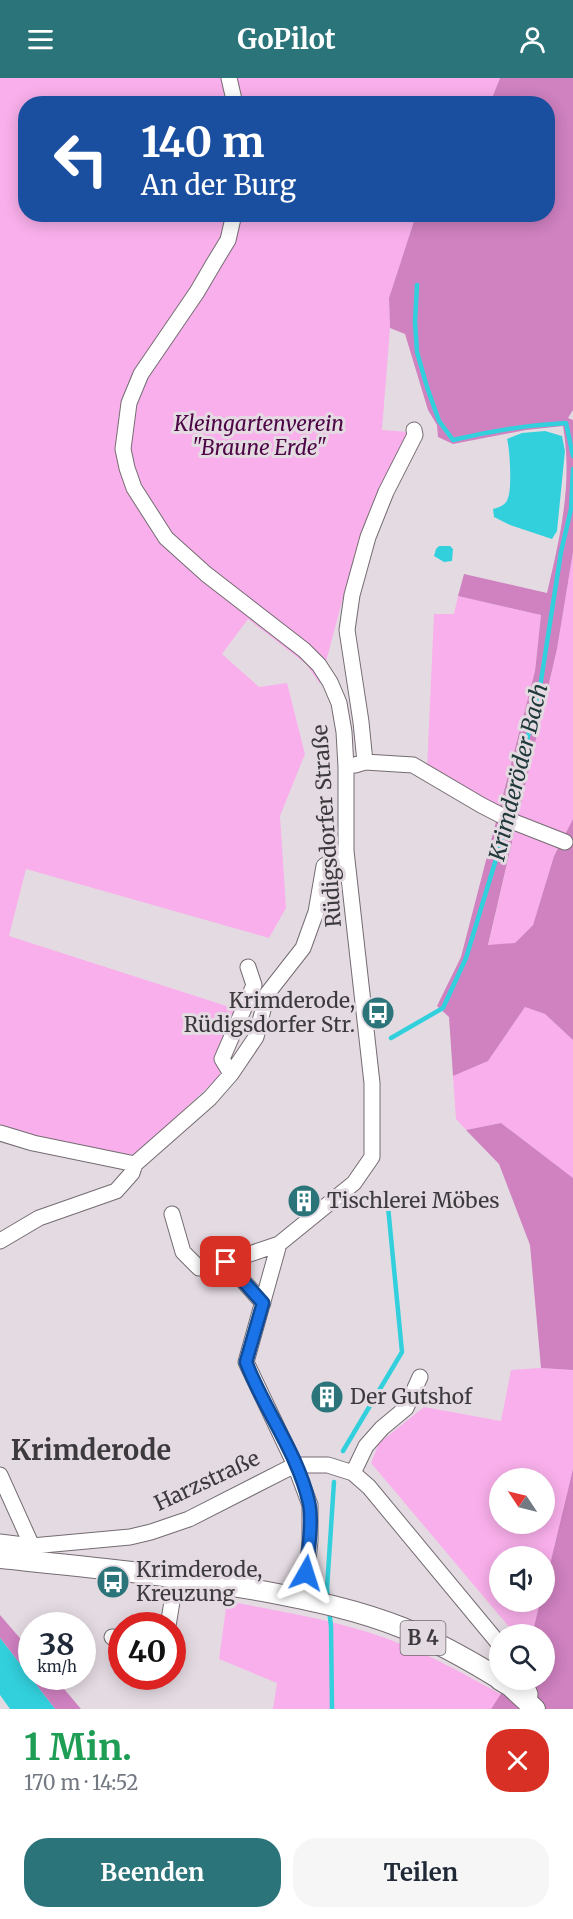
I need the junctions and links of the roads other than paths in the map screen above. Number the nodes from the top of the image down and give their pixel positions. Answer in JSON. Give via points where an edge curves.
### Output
{"nodes":[{"id":1,"x":229,"y":78,"type":"edge"},
{"id":2,"x":233,"y":96,"type":"edge"},
{"id":3,"x":232,"y":222,"type":"edge"},
{"id":4,"x":414,"y":430,"type":"dead end"},
{"id":5,"x":365,"y":762,"type":"junction"},
{"id":6,"x":346,"y":767,"type":"junction"},
{"id":7,"x":565,"y":842,"type":"dead end"},
{"id":8,"x":346,"y":851,"type":"junction"},
{"id":9,"x":248,"y":967,"type":"dead end"},
{"id":10,"x":231,"y":1074,"type":"junction"},
{"id":11,"x":0,"y":1133,"type":"edge"},
{"id":12,"x":135,"y":1164,"type":"junction"},
{"id":13,"x":172,"y":1214,"type":"dead end"},
{"id":14,"x":0,"y":1240,"type":"edge"},
{"id":15,"x":279,"y":1244,"type":"junction"},
{"id":16,"x":226,"y":1262,"type":"junction"},
{"id":17,"x":263,"y":1303,"type":"junction"},
{"id":18,"x":420,"y":1377,"type":"dead end"},
{"id":19,"x":296,"y":1465,"type":"junction"},
{"id":20,"x":353,"y":1473,"type":"junction"},
{"id":21,"x":0,"y":1475,"type":"edge"},
{"id":22,"x":0,"y":1542,"type":"edge"},
{"id":23,"x":32,"y":1546,"type":"junction"},
{"id":24,"x":0,"y":1558,"type":"edge"},
{"id":25,"x":176,"y":1577,"type":"junction"},
{"id":26,"x":311,"y":1600,"type":"junction"},
{"id":27,"x":170,"y":1612,"type":"edge"},
{"id":28,"x":489,"y":1632,"type":"edge"},
{"id":29,"x":489,"y":1673,"type":"edge"},
{"id":30,"x":512,"y":1690,"type":"edge"},
{"id":31,"x":528,"y":1690,"type":"edge"},
{"id":32,"x":532,"y":1706,"type":"edge"}],
"edges":[{"from":1,"to":2,"type":"street"},
{"from":3,"to":6,"type":"street","name":"Rüdigsdorfer Straße","via":[[228,240],[197,292],[142,371],[129,403],[123,449],[134,488],[166,538],[319,665],[339,703]]},
{"from":4,"to":5,"type":"street","via":[[368,537],[346,630]]},
{"from":5,"to":6,"type":"street"},
{"from":5,"to":7,"type":"street","via":[[413,765],[508,819]]},
{"from":6,"to":8,"type":"street","name":"Rüdigsdorfer Straße"},
{"from":8,"to":10,"type":"street","via":[[324,866],[316,912],[303,948],[267,994],[256,1037]]},
{"from":8,"to":15,"type":"street","name":"Rüdigsdorfer Straße","via":[[372,1083],[372,1157],[354,1183]]},
{"from":9,"to":10,"type":"street","via":[[254,985],[222,1059]]},
{"from":10,"to":12,"type":"street","via":[[210,1098]]},
{"from":11,"to":12,"type":"street"},
{"from":12,"to":14,"type":"street","via":[[116,1191],[39,1218]]},
{"from":13,"to":16,"type":"street","via":[[183,1252],[199,1269]]},
{"from":15,"to":16,"type":"street"},
{"from":15,"to":17,"type":"street"},
{"from":16,"to":17,"type":"street"},
{"from":17,"to":19,"type":"street","via":[[246,1362]]},
{"from":18,"to":20,"type":"street","via":[[406,1408],[366,1446]]},
{"from":19,"to":20,"type":"street","name":"Harzstraße","via":[[328,1465]]},
{"from":19,"to":23,"type":"street","name":"Harzstraße","via":[[189,1519],[151,1532]]},
{"from":19,"to":26,"type":"street","via":[[310,1505]]},
{"from":20,"to":28,"type":"street","name":"Harzstraße","via":[[369,1487]]},
{"from":21,"to":23,"type":"street"},
{"from":22,"to":23,"type":"street","name":"Harzstraße"},
{"from":24,"to":25,"type":"main road","number":"B 4"},
{"from":25,"to":26,"type":"main road","number":"B 4"},
{"from":25,"to":27,"type":"street"},
{"from":26,"to":29,"type":"main road","number":"B 4","via":[[403,1629]]},
{"from":30,"to":32,"type":"main road","number":"B 4"},
{"from":31,"to":32,"type":"street"}]}
